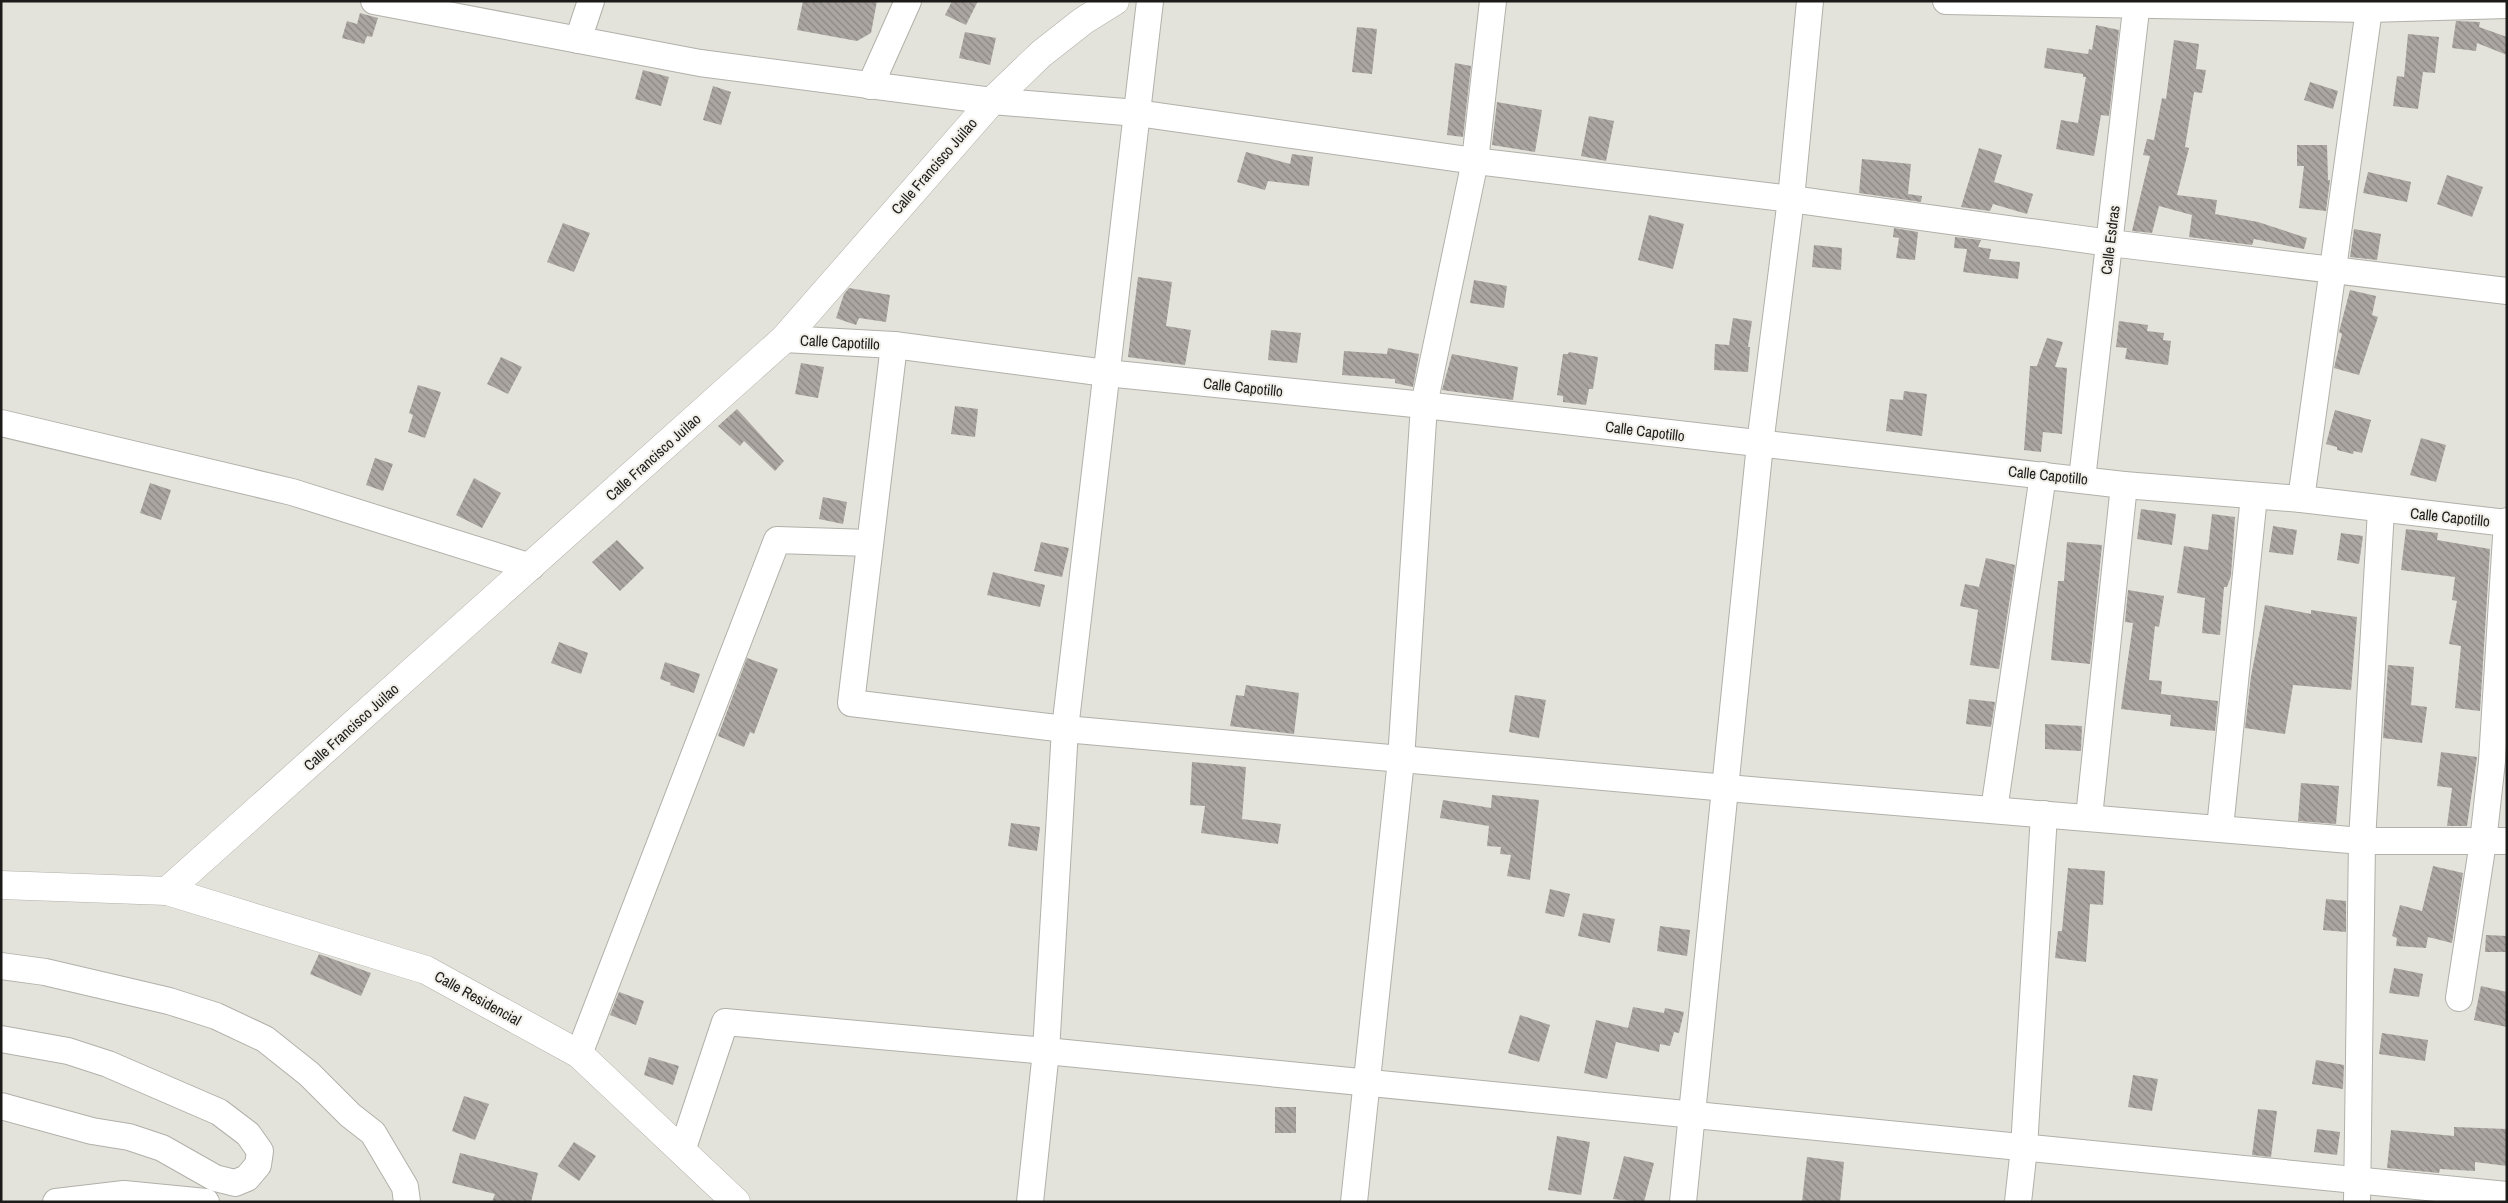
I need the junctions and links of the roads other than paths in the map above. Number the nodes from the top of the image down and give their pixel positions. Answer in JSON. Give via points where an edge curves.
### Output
{"nodes":[{"id":1,"x":374,"y":1,"type":"edge"},
{"id":2,"x":591,"y":1,"type":"edge"},
{"id":3,"x":908,"y":1,"type":"edge"},
{"id":4,"x":1116,"y":1,"type":"edge"},
{"id":5,"x":1150,"y":1,"type":"edge"},
{"id":6,"x":1493,"y":1,"type":"edge"},
{"id":7,"x":1810,"y":1,"type":"edge"},
{"id":8,"x":1946,"y":1,"type":"edge"},
{"id":9,"x":2137,"y":3,"type":"edge"},
{"id":10,"x":2507,"y":5,"type":"edge"},
{"id":11,"x":2369,"y":9,"type":"junction"},
{"id":12,"x":578,"y":40,"type":"junction"},
{"id":13,"x":870,"y":86,"type":"junction"},
{"id":14,"x":992,"y":101,"type":"junction"},
{"id":15,"x":1137,"y":114,"type":"junction"},
{"id":16,"x":1475,"y":161,"type":"junction"},
{"id":17,"x":1791,"y":199,"type":"junction"},
{"id":18,"x":2110,"y":243,"type":"junction"},
{"id":19,"x":2333,"y":269,"type":"junction"},
{"id":20,"x":2507,"y":292,"type":"edge"},
{"id":21,"x":784,"y":338,"type":"junction"},
{"id":22,"x":894,"y":345,"type":"junction"},
{"id":23,"x":1106,"y":373,"type":"junction"},
{"id":24,"x":1424,"y":405,"type":"junction"},
{"id":25,"x":1,"y":423,"type":"edge"},
{"id":26,"x":1760,"y":444,"type":"junction"},
{"id":27,"x":2043,"y":475,"type":"junction"},
{"id":28,"x":2082,"y":479,"type":"junction"},
{"id":29,"x":2124,"y":485,"type":"junction"},
{"id":30,"x":2254,"y":496,"type":"junction"},
{"id":31,"x":2301,"y":499,"type":"junction"},
{"id":32,"x":2381,"y":510,"type":"junction"},
{"id":33,"x":2507,"y":522,"type":"edge"},
{"id":34,"x":870,"y":543,"type":"junction"},
{"id":35,"x":531,"y":567,"type":"junction"},
{"id":36,"x":1065,"y":729,"type":"junction"},
{"id":37,"x":1401,"y":760,"type":"junction"},
{"id":38,"x":1727,"y":788,"type":"junction"},
{"id":39,"x":1994,"y":810,"type":"junction"},
{"id":40,"x":2044,"y":814,"type":"junction"},
{"id":41,"x":2089,"y":817,"type":"junction"},
{"id":42,"x":2220,"y":828,"type":"junction"},
{"id":43,"x":2362,"y":841,"type":"junction"},
{"id":44,"x":2495,"y":841,"type":"edge"},
{"id":45,"x":1,"y":885,"type":"edge"},
{"id":46,"x":167,"y":891,"type":"junction"},
{"id":47,"x":1,"y":966,"type":"edge"},
{"id":48,"x":2459,"y":998,"type":"dead end"},
{"id":49,"x":1,"y":1039,"type":"edge"},
{"id":50,"x":1046,"y":1051,"type":"junction"},
{"id":51,"x":579,"y":1054,"type":"junction"},
{"id":52,"x":1365,"y":1083,"type":"junction"},
{"id":53,"x":1,"y":1106,"type":"edge"},
{"id":54,"x":1692,"y":1115,"type":"junction"},
{"id":55,"x":2024,"y":1148,"type":"junction"},
{"id":56,"x":682,"y":1151,"type":"junction"},
{"id":57,"x":2358,"y":1191,"type":"edge"},
{"id":58,"x":2507,"y":1195,"type":"edge"},
{"id":59,"x":56,"y":1202,"type":"edge"},
{"id":60,"x":206,"y":1202,"type":"edge"},
{"id":61,"x":407,"y":1202,"type":"edge"},
{"id":62,"x":736,"y":1202,"type":"edge"},
{"id":63,"x":1030,"y":1202,"type":"edge"},
{"id":64,"x":1354,"y":1202,"type":"edge"},
{"id":65,"x":1683,"y":1202,"type":"edge"},
{"id":66,"x":2018,"y":1202,"type":"edge"}],
"edges":[{"from":1,"to":12,"type":"street"},
{"from":2,"to":12,"type":"street"},
{"from":3,"to":13,"type":"street"},
{"from":4,"to":14,"type":"street","name":"Calle Francisco Juilao","via":[[1083,21],[1041,54]]},
{"from":5,"to":15,"type":"street"},
{"from":6,"to":16,"type":"street"},
{"from":7,"to":17,"type":"street"},
{"from":8,"to":9,"type":"street"},
{"from":9,"to":11,"type":"street"},
{"from":9,"to":18,"type":"street","name":"Calle Esdras"},
{"from":10,"to":11,"type":"street"},
{"from":11,"to":19,"type":"street"},
{"from":12,"to":13,"type":"street","via":[[700,64]]},
{"from":13,"to":14,"type":"street"},
{"from":14,"to":15,"type":"street"},
{"from":14,"to":21,"type":"street","name":"Calle Francisco Juilao"},
{"from":15,"to":16,"type":"street"},
{"from":15,"to":23,"type":"street"},
{"from":16,"to":17,"type":"street"},
{"from":16,"to":24,"type":"street"},
{"from":17,"to":18,"type":"street"},
{"from":17,"to":26,"type":"street"},
{"from":18,"to":19,"type":"street"},
{"from":18,"to":28,"type":"street","name":"Calle Esdras"},
{"from":19,"to":20,"type":"street"},
{"from":19,"to":31,"type":"street"},
{"from":21,"to":22,"type":"street","name":"Calle Capotillo"},
{"from":21,"to":35,"type":"street","name":"Calle Francisco Juilao"},
{"from":22,"to":23,"type":"street","name":"Calle Capotillo"},
{"from":22,"to":34,"type":"street"},
{"from":23,"to":24,"type":"street","name":"Calle Capotillo"},
{"from":23,"to":36,"type":"street"},
{"from":24,"to":26,"type":"street","name":"Calle Capotillo"},
{"from":24,"to":37,"type":"street"},
{"from":25,"to":35,"type":"street","via":[[292,492]]},
{"from":26,"to":27,"type":"street","name":"Calle Capotillo"},
{"from":26,"to":38,"type":"street"},
{"from":27,"to":28,"type":"street","name":"Calle Capotillo"},
{"from":27,"to":39,"type":"street"},
{"from":28,"to":29,"type":"street","name":"Calle Capotillo"},
{"from":29,"to":30,"type":"street","name":"Calle Capotillo"},
{"from":29,"to":41,"type":"street"},
{"from":30,"to":31,"type":"street","name":"Calle Capotillo"},
{"from":30,"to":42,"type":"street"},
{"from":31,"to":32,"type":"street","name":"Calle Capotillo"},
{"from":32,"to":33,"type":"street","name":"Calle Capotillo"},
{"from":32,"to":43,"type":"street"},
{"from":33,"to":44,"type":"street","via":[[2492,761]]},
{"from":34,"to":36,"type":"street","via":[[851,704]]},
{"from":34,"to":51,"type":"street","via":[[777,540]]},
{"from":35,"to":46,"type":"street","name":"Calle Francisco Juilao"},
{"from":36,"to":37,"type":"street"},
{"from":36,"to":50,"type":"street"},
{"from":37,"to":38,"type":"street"},
{"from":37,"to":52,"type":"street"},
{"from":38,"to":39,"type":"street"},
{"from":38,"to":54,"type":"street"},
{"from":39,"to":40,"type":"street"},
{"from":40,"to":41,"type":"street"},
{"from":40,"to":55,"type":"street"},
{"from":41,"to":42,"type":"street"},
{"from":42,"to":43,"type":"street"},
{"from":43,"to":44,"type":"street"},
{"from":43,"to":57,"type":"street"},
{"from":44,"to":48,"type":"street"},
{"from":45,"to":46,"type":"street","name":"Calle Residencial"},
{"from":46,"to":51,"type":"street","name":"Calle Residencial","via":[[426,970]]},
{"from":47,"to":61,"type":"street","via":[[45,972],[169,1000],[216,1016],[265,1039],[309,1074],[372,1133],[405,1187]]},
{"from":49,"to":53,"type":"street","via":[[68,1051],[108,1064],[218,1112],[248,1134],[260,1151],[258,1165],[248,1178],[235,1183],[215,1178],[154,1145]]},
{"from":50,"to":52,"type":"street"},
{"from":50,"to":56,"type":"street","via":[[725,1022]]},
{"from":50,"to":63,"type":"street"},
{"from":51,"to":56,"type":"street","name":"Calle Residencial"},
{"from":52,"to":54,"type":"street"},
{"from":52,"to":64,"type":"street"},
{"from":54,"to":55,"type":"street"},
{"from":54,"to":65,"type":"street"},
{"from":55,"to":57,"type":"street"},
{"from":55,"to":66,"type":"street"},
{"from":56,"to":62,"type":"street","name":"Calle Residencial"},
{"from":57,"to":58,"type":"street"},
{"from":59,"to":60,"type":"street","via":[[124,1194]]}]}
